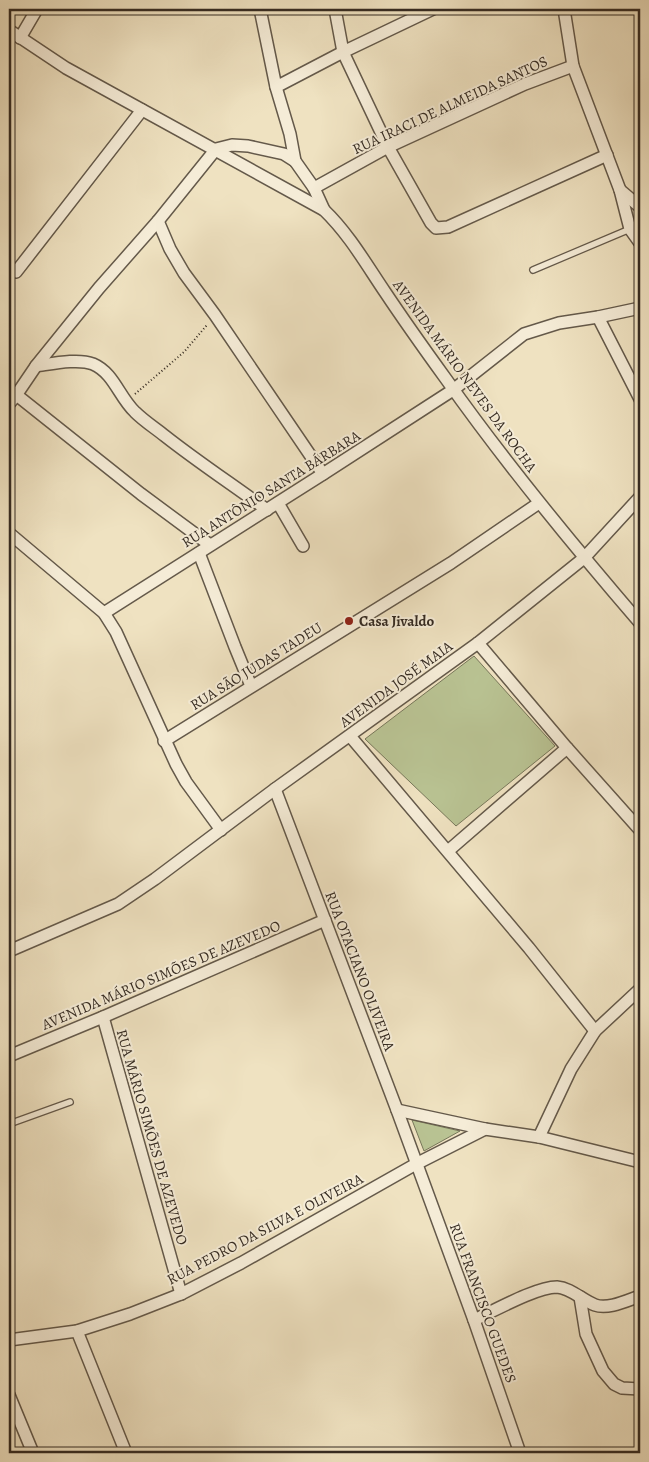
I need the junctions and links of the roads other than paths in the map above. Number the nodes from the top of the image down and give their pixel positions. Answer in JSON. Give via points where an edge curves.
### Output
{"nodes":[{"id":1,"x":37,"y":9,"type":"edge"},
{"id":2,"x":260,"y":9,"type":"edge"},
{"id":3,"x":336,"y":9,"type":"edge"},
{"id":4,"x":433,"y":9,"type":"edge"},
{"id":5,"x":564,"y":9,"type":"edge"},
{"id":6,"x":9,"y":30,"type":"edge"},
{"id":7,"x":20,"y":38,"type":"junction"},
{"id":8,"x":343,"y":52,"type":"junction"},
{"id":9,"x":573,"y":66,"type":"junction"},
{"id":10,"x":276,"y":87,"type":"junction"},
{"id":11,"x":142,"y":110,"type":"junction"},
{"id":12,"x":388,"y":147,"type":"junction"},
{"id":13,"x":216,"y":149,"type":"junction"},
{"id":14,"x":607,"y":155,"type":"junction"},
{"id":15,"x":295,"y":161,"type":"junction"},
{"id":16,"x":314,"y":188,"type":"junction"},
{"id":17,"x":620,"y":190,"type":"junction"},
{"id":18,"x":640,"y":207,"type":"edge"},
{"id":19,"x":324,"y":210,"type":"junction"},
{"id":20,"x":158,"y":221,"type":"junction"},
{"id":21,"x":630,"y":229,"type":"junction"},
{"id":22,"x":640,"y":243,"type":"edge"},
{"id":23,"x":533,"y":270,"type":"dead end"},
{"id":24,"x":16,"y":272,"type":"dead end"},
{"id":25,"x":640,"y":308,"type":"edge"},
{"id":26,"x":598,"y":317,"type":"junction"},
{"id":27,"x":36,"y":366,"type":"junction"},
{"id":28,"x":453,"y":390,"type":"junction"},
{"id":29,"x":13,"y":392,"type":"edge"},
{"id":30,"x":640,"y":399,"type":"edge"},
{"id":31,"x":9,"y":404,"type":"edge"},
{"id":32,"x":323,"y":474,"type":"junction"},
{"id":33,"x":640,"y":497,"type":"edge"},
{"id":34,"x":278,"y":503,"type":"junction"},
{"id":35,"x":540,"y":503,"type":"junction"},
{"id":36,"x":267,"y":510,"type":"junction"},
{"id":37,"x":9,"y":533,"type":"edge"},
{"id":38,"x":210,"y":545,"type":"junction"},
{"id":39,"x":303,"y":546,"type":"dead end"},
{"id":40,"x":200,"y":553,"type":"junction"},
{"id":41,"x":584,"y":558,"type":"junction"},
{"id":42,"x":104,"y":613,"type":"junction"},
{"id":43,"x":640,"y":622,"type":"edge"},
{"id":44,"x":478,"y":643,"type":"junction"},
{"id":45,"x":252,"y":686,"type":"junction"},
{"id":46,"x":350,"y":736,"type":"junction"},
{"id":47,"x":164,"y":741,"type":"junction"},
{"id":48,"x":567,"y":748,"type":"junction"},
{"id":49,"x":275,"y":789,"type":"junction"},
{"id":50,"x":221,"y":830,"type":"junction"},
{"id":51,"x":640,"y":830,"type":"edge"},
{"id":52,"x":448,"y":851,"type":"junction"},
{"id":53,"x":325,"y":920,"type":"junction"},
{"id":54,"x":9,"y":951,"type":"edge"},
{"id":55,"x":640,"y":989,"type":"edge"},
{"id":56,"x":103,"y":1017,"type":"junction"},
{"id":57,"x":595,"y":1031,"type":"junction"},
{"id":58,"x":9,"y":1056,"type":"edge"},
{"id":59,"x":70,"y":1102,"type":"dead end"},
{"id":60,"x":397,"y":1110,"type":"junction"},
{"id":61,"x":9,"y":1124,"type":"edge"},
{"id":62,"x":485,"y":1129,"type":"junction"},
{"id":63,"x":539,"y":1137,"type":"junction"},
{"id":64,"x":640,"y":1162,"type":"edge"},
{"id":65,"x":416,"y":1164,"type":"junction"},
{"id":66,"x":180,"y":1294,"type":"junction"},
{"id":67,"x":640,"y":1296,"type":"edge"},
{"id":68,"x":580,"y":1297,"type":"junction"},
{"id":69,"x":474,"y":1320,"type":"junction"},
{"id":70,"x":77,"y":1331,"type":"junction"},
{"id":71,"x":9,"y":1340,"type":"edge"},
{"id":72,"x":640,"y":1389,"type":"edge"},
{"id":73,"x":9,"y":1395,"type":"edge"},
{"id":74,"x":33,"y":1453,"type":"edge"},
{"id":75,"x":126,"y":1453,"type":"edge"},
{"id":76,"x":520,"y":1453,"type":"edge"}],
"edges":[{"from":1,"to":7,"type":"street"},
{"from":2,"to":10,"type":"street"},
{"from":3,"to":8,"type":"street"},
{"from":4,"to":8,"type":"street"},
{"from":5,"to":9,"type":"street"},
{"from":6,"to":7,"type":"street"},
{"from":7,"to":11,"type":"street"},
{"from":8,"to":10,"type":"street"},
{"from":8,"to":12,"type":"street"},
{"from":9,"to":12,"type":"street","name":"RUA IRACI DE ALMEIDA SANTOS","via":[[525,84]]},
{"from":9,"to":14,"type":"street"},
{"from":10,"to":15,"type":"street"},
{"from":11,"to":13,"type":"street"},
{"from":11,"to":24,"type":"street"},
{"from":12,"to":14,"type":"street","via":[[436,228],[448,227]]},
{"from":12,"to":16,"type":"street","name":"RUA IRACI DE ALMEIDA SANTOS"},
{"from":13,"to":15,"type":"street","via":[[248,146],[284,154]]},
{"from":13,"to":19,"type":"street"},
{"from":13,"to":20,"type":"street"},
{"from":14,"to":17,"type":"street"},
{"from":15,"to":16,"type":"street"},
{"from":16,"to":19,"type":"street"},
{"from":17,"to":18,"type":"street"},
{"from":17,"to":21,"type":"street"},
{"from":19,"to":28,"type":"street","name":"AVENIDA MÁRIO NEVES DA ROCHA","via":[[350,240]]},
{"from":20,"to":27,"type":"street"},
{"from":20,"to":32,"type":"street","via":[[184,273]]},
{"from":21,"to":22,"type":"street"},
{"from":21,"to":23,"type":"lane"},
{"from":25,"to":26,"type":"street","name":"RUA ANTÔNIO SANTA BÁRBARA"},
{"from":26,"to":28,"type":"street","name":"RUA ANTÔNIO SANTA BÁRBARA","via":[[559,323],[524,334]]},
{"from":26,"to":30,"type":"street"},
{"from":27,"to":29,"type":"street"},
{"from":27,"to":36,"type":"street","via":[[81,362],[104,370],[135,412],[198,462]]},
{"from":28,"to":32,"type":"street","name":"RUA ANTÔNIO SANTA BÁRBARA"},
{"from":28,"to":35,"type":"street","name":"AVENIDA MÁRIO NEVES DA ROCHA"},
{"from":29,"to":31,"type":"street"},
{"from":29,"to":38,"type":"street"},
{"from":32,"to":34,"type":"street","name":"RUA ANTÔNIO SANTA BÁRBARA"},
{"from":33,"to":41,"type":"street","name":"AVENIDA JOSÉ MAIA"},
{"from":34,"to":36,"type":"street","name":"RUA ANTÔNIO SANTA BÁRBARA"},
{"from":34,"to":39,"type":"street"},
{"from":35,"to":41,"type":"street","name":"AVENIDA MÁRIO NEVES DA ROCHA"},
{"from":35,"to":45,"type":"street","name":"RUA SÃO JUDAS TADEU","via":[[451,563]]},
{"from":36,"to":38,"type":"street","name":"RUA ANTÔNIO SANTA BÁRBARA"},
{"from":37,"to":42,"type":"street"},
{"from":38,"to":40,"type":"street","name":"RUA ANTÔNIO SANTA BÁRBARA"},
{"from":40,"to":42,"type":"street","name":"RUA ANTÔNIO SANTA BÁRBARA"},
{"from":40,"to":45,"type":"street"},
{"from":41,"to":43,"type":"street","name":"AVENIDA MÁRIO NEVES DA ROCHA"},
{"from":41,"to":44,"type":"street","name":"AVENIDA JOSÉ MAIA"},
{"from":42,"to":47,"type":"street","via":[[116,632]]},
{"from":44,"to":46,"type":"street","name":"AVENIDA JOSÉ MAIA"},
{"from":44,"to":48,"type":"street"},
{"from":45,"to":47,"type":"street","name":"RUA SÃO JUDAS TADEU"},
{"from":46,"to":49,"type":"street","name":"AVENIDA JOSÉ MAIA"},
{"from":46,"to":52,"type":"street"},
{"from":47,"to":50,"type":"street","via":[[186,782]]},
{"from":48,"to":51,"type":"street"},
{"from":48,"to":52,"type":"street"},
{"from":49,"to":50,"type":"street","name":"AVENIDA JOSÉ MAIA"},
{"from":49,"to":53,"type":"street","name":"RUA OTACIANO OLIVEIRA"},
{"from":50,"to":54,"type":"street","name":"AVENIDA JOSÉ MAIA","via":[[118,904]]},
{"from":52,"to":57,"type":"street"},
{"from":53,"to":56,"type":"street","name":"AVENIDA MÁRIO SIMÕES DE AZEVEDO"},
{"from":53,"to":60,"type":"street","name":"RUA OTACIANO OLIVEIRA"},
{"from":55,"to":57,"type":"street"},
{"from":56,"to":58,"type":"street","name":"AVENIDA MÁRIO SIMÕES DE AZEVEDO"},
{"from":56,"to":66,"type":"street","name":"RUA MÁRIO SIMÕES DE AZEVEDO"},
{"from":57,"to":63,"type":"street","via":[[572,1069]]},
{"from":59,"to":61,"type":"lane"},
{"from":60,"to":62,"type":"street"},
{"from":60,"to":65,"type":"street","name":"RUA OTACIANO OLIVEIRA"},
{"from":62,"to":63,"type":"street"},
{"from":62,"to":65,"type":"street","name":"RUA PEDRO DA SILVA E OLIVEIRA"},
{"from":63,"to":64,"type":"street"},
{"from":65,"to":66,"type":"street","name":"RUA PEDRO DA SILVA E OLIVEIRA"},
{"from":65,"to":69,"type":"street","name":"RUA FRANCISCO GUEDES"},
{"from":66,"to":70,"type":"street","name":"RUA PEDRO DA SILVA E OLIVEIRA"},
{"from":67,"to":68,"type":"street","via":[[607,1306],[597,1306]]},
{"from":68,"to":69,"type":"street","via":[[559,1287],[549,1288]]},
{"from":68,"to":72,"type":"street","via":[[586,1334],[603,1372],[622,1388]]},
{"from":69,"to":76,"type":"street","name":"RUA FRANCISCO GUEDES"},
{"from":70,"to":71,"type":"street","name":"RUA PEDRO DA SILVA E OLIVEIRA"},
{"from":70,"to":75,"type":"street"},
{"from":73,"to":74,"type":"street"}]}
